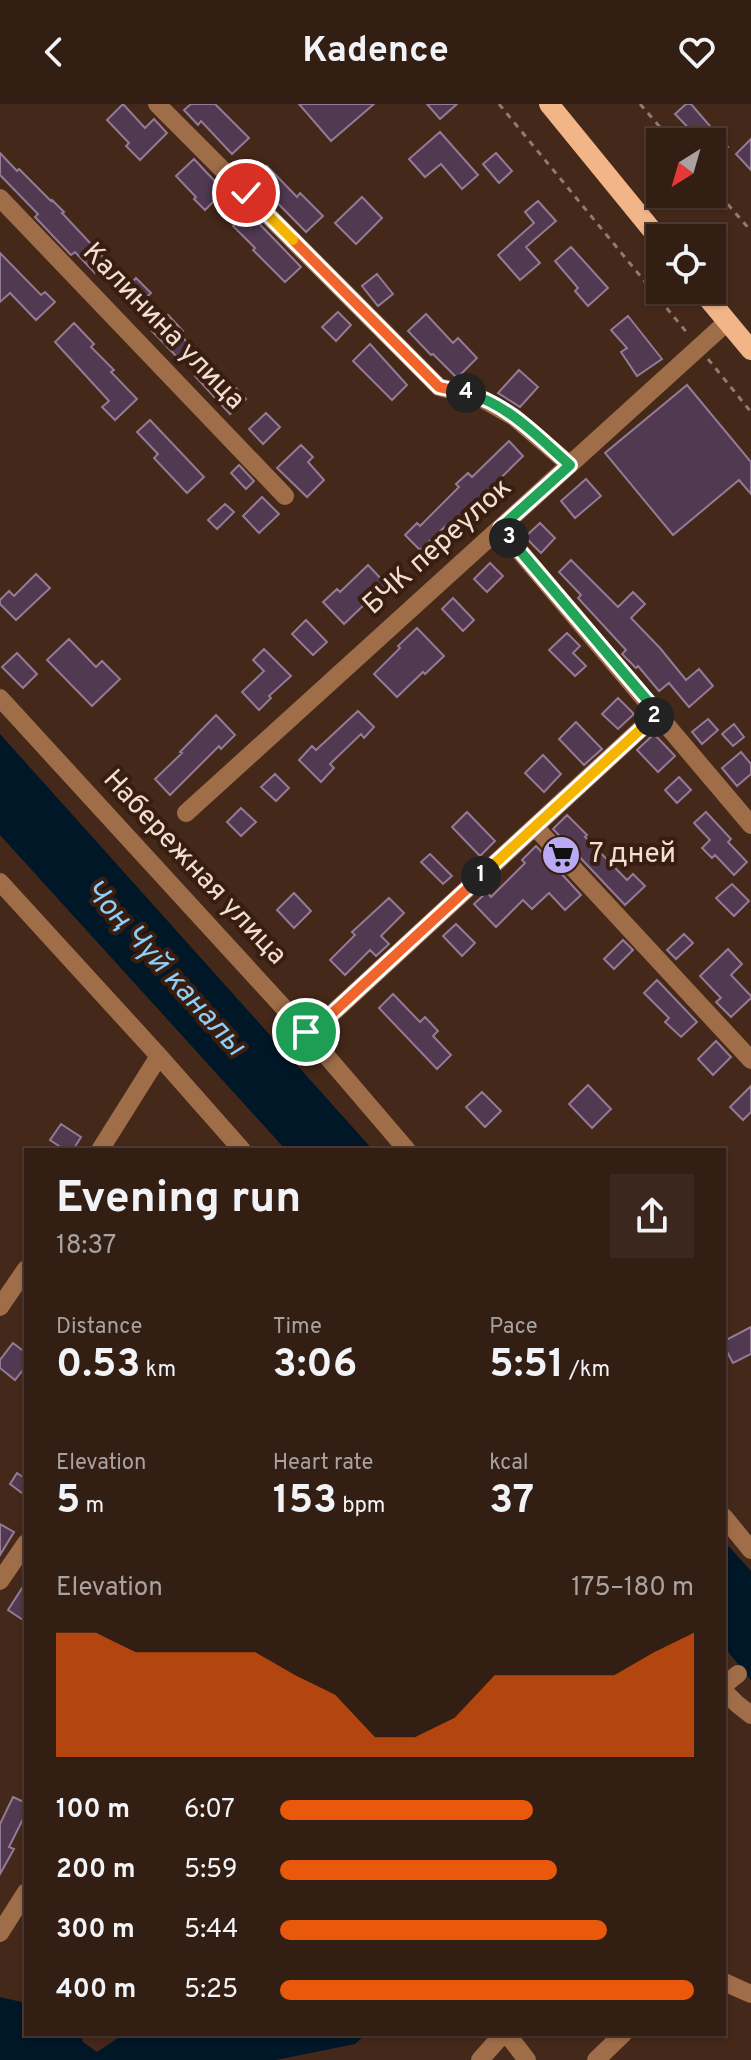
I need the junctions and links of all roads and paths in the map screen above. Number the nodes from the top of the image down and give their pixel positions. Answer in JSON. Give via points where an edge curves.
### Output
{"nodes":[{"id":1,"x":157,"y":104,"type":"edge"},
{"id":2,"x":499,"y":104,"type":"edge"},
{"id":3,"x":549,"y":104,"type":"edge"},
{"id":4,"x":640,"y":104,"type":"edge"},
{"id":5,"x":661,"y":128,"type":"edge"},
{"id":6,"x":0,"y":198,"type":"edge"},
{"id":7,"x":726,"y":202,"type":"edge"},
{"id":8,"x":647,"y":224,"type":"edge"},
{"id":9,"x":751,"y":231,"type":"edge"},
{"id":10,"x":712,"y":304,"type":"edge"},
{"id":11,"x":727,"y":322,"type":"junction"},
{"id":12,"x":699,"y":348,"type":"junction"},
{"id":13,"x":751,"y":350,"type":"edge"},
{"id":14,"x":751,"y":412,"type":"edge"},
{"id":15,"x":570,"y":465,"type":"junction"},
{"id":16,"x":285,"y":496,"type":"dead end"},
{"id":17,"x":500,"y":528,"type":"junction"},
{"id":18,"x":0,"y":698,"type":"edge"},
{"id":19,"x":658,"y":713,"type":"junction"},
{"id":20,"x":186,"y":813,"type":"dead end"},
{"id":21,"x":751,"y":825,"type":"edge"},
{"id":22,"x":535,"y":827,"type":"junction"},
{"id":23,"x":0,"y":882,"type":"edge"},
{"id":24,"x":306,"y":1032,"type":"junction"},
{"id":25,"x":159,"y":1056,"type":"junction"},
{"id":26,"x":751,"y":1060,"type":"edge"},
{"id":27,"x":101,"y":1148,"type":"edge"},
{"id":28,"x":240,"y":1148,"type":"edge"},
{"id":29,"x":405,"y":1148,"type":"edge"},
{"id":30,"x":24,"y":1272,"type":"edge"},
{"id":31,"x":0,"y":1307,"type":"edge"},
{"id":32,"x":726,"y":1519,"type":"edge"},
{"id":33,"x":24,"y":1546,"type":"edge"},
{"id":34,"x":751,"y":1550,"type":"edge"},
{"id":35,"x":0,"y":1581,"type":"edge"},
{"id":36,"x":726,"y":1693,"type":"edge"},
{"id":37,"x":751,"y":1715,"type":"edge"},
{"id":38,"x":24,"y":1895,"type":"edge"},
{"id":39,"x":0,"y":1933,"type":"edge"},
{"id":40,"x":726,"y":1983,"type":"edge"},
{"id":41,"x":751,"y":1994,"type":"edge"},
{"id":42,"x":503,"y":2036,"type":"edge"},
{"id":43,"x":507,"y":2036,"type":"edge"},
{"id":44,"x":621,"y":2036,"type":"edge"},
{"id":45,"x":480,"y":2060,"type":"edge"},
{"id":46,"x":527,"y":2060,"type":"edge"},
{"id":47,"x":596,"y":2060,"type":"edge"}],
"edges":[{"from":1,"to":15,"type":"street","via":[[439,387],[479,397],[514,417]]},
{"from":2,"to":12,"type":"path"},
{"from":3,"to":8,"type":"main road"},
{"from":4,"to":5,"type":"path"},
{"from":6,"to":16,"type":"street","name":"Калинина улица"},
{"from":7,"to":9,"type":"path"},
{"from":10,"to":11,"type":"main road"},
{"from":11,"to":12,"type":"street","name":"БЧК переулок"},
{"from":11,"to":13,"type":"main road"},
{"from":12,"to":14,"type":"path"},
{"from":12,"to":15,"type":"street","name":"БЧК переулок"},
{"from":15,"to":17,"type":"street","name":"БЧК переулок"},
{"from":17,"to":19,"type":"street"},
{"from":17,"to":20,"type":"street","name":"БЧК переулок"},
{"from":18,"to":24,"type":"street","name":"Набережная улица"},
{"from":19,"to":21,"type":"street"},
{"from":19,"to":22,"type":"street"},
{"from":22,"to":24,"type":"street"},
{"from":22,"to":26,"type":"street"},
{"from":23,"to":25,"type":"street"},
{"from":24,"to":29,"type":"street","name":"Набережная улица"},
{"from":25,"to":27,"type":"street"},
{"from":25,"to":28,"type":"street"},
{"from":30,"to":31,"type":"street"},
{"from":32,"to":34,"type":"street"},
{"from":33,"to":35,"type":"street"},
{"from":36,"to":37,"type":"street"},
{"from":38,"to":39,"type":"street"},
{"from":40,"to":41,"type":"street"},
{"from":42,"to":45,"type":"street"},
{"from":43,"to":46,"type":"street"},
{"from":44,"to":47,"type":"street"}]}
